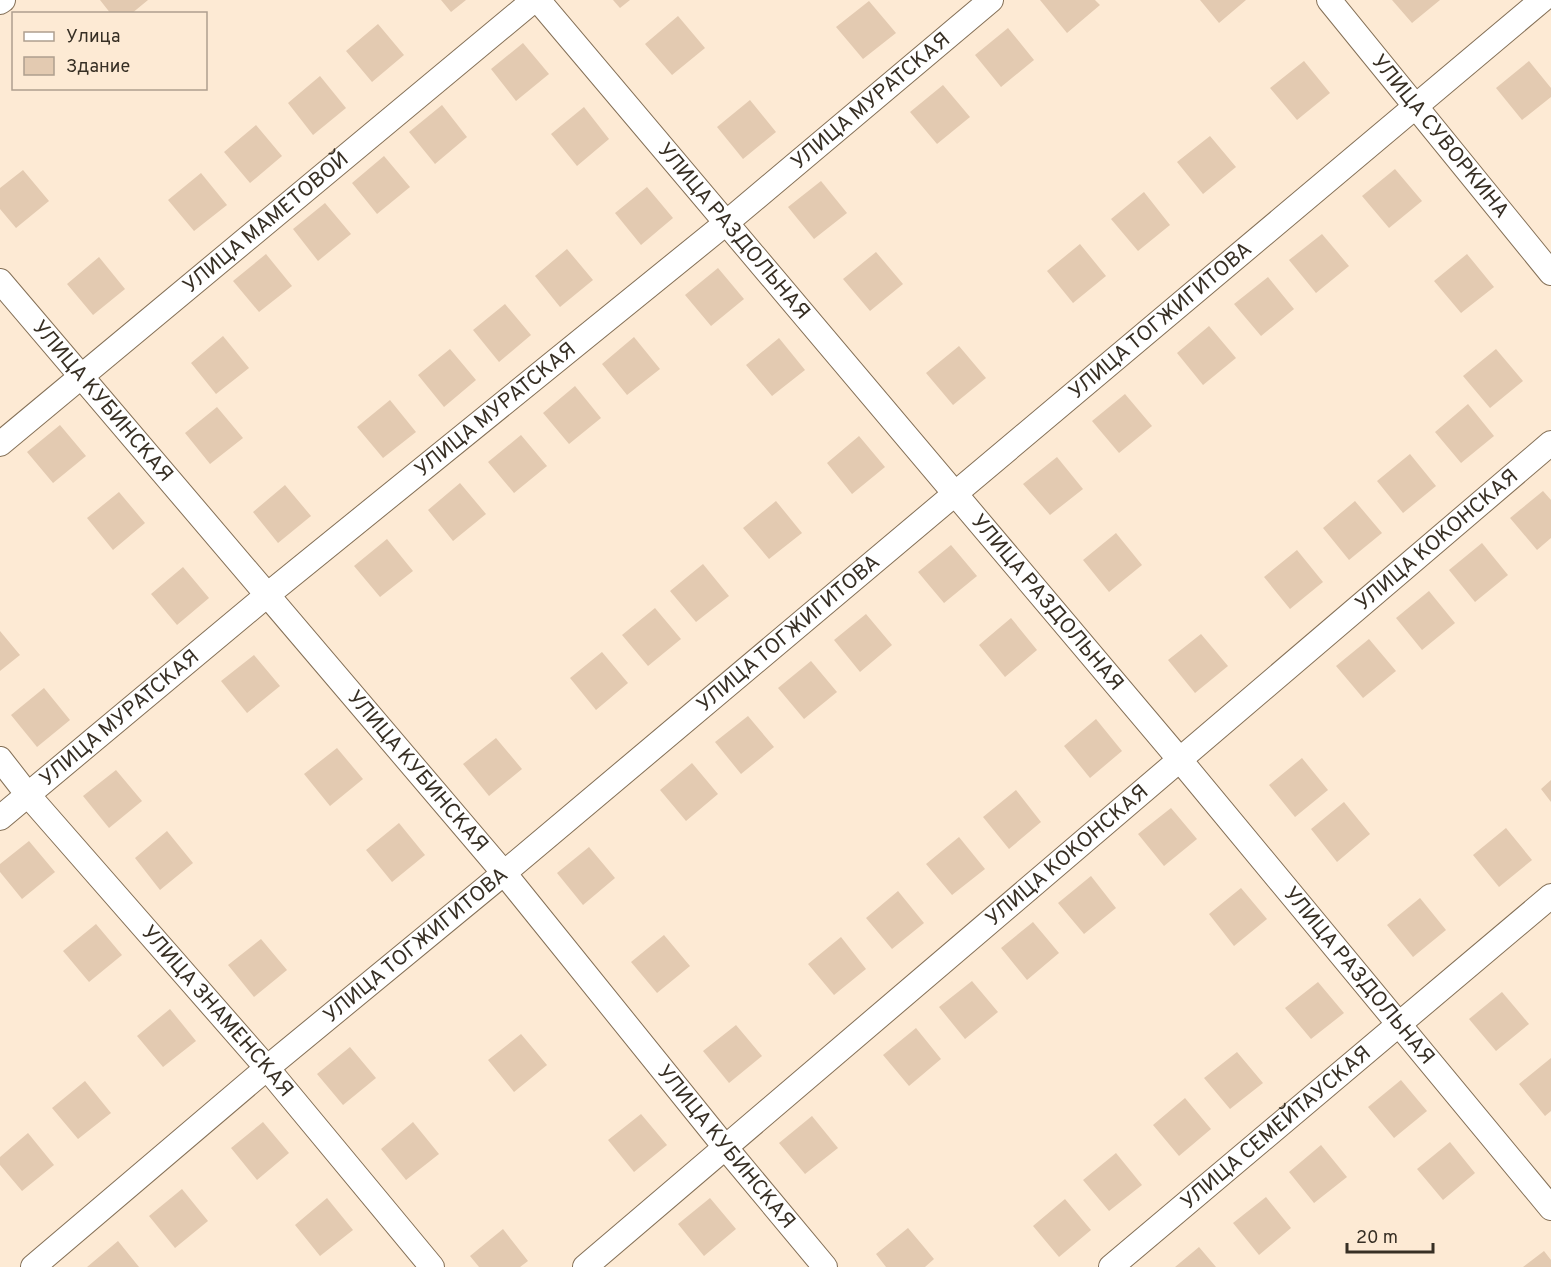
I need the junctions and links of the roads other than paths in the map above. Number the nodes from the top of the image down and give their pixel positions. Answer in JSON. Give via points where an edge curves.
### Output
{"nodes":[{"id":1,"x":534,"y":0,"type":"edge"},
{"id":2,"x":538,"y":0,"type":"edge"},
{"id":3,"x":991,"y":0,"type":"edge"},
{"id":4,"x":1329,"y":0,"type":"edge"},
{"id":5,"x":1542,"y":0,"type":"edge"},
{"id":6,"x":1416,"y":106,"type":"junction"},
{"id":7,"x":726,"y":223,"type":"junction"},
{"id":8,"x":1551,"y":273,"type":"edge"},
{"id":9,"x":0,"y":281,"type":"edge"},
{"id":10,"x":80,"y":376,"type":"junction"},
{"id":11,"x":1551,"y":443,"type":"edge"},
{"id":12,"x":0,"y":444,"type":"edge"},
{"id":13,"x":955,"y":494,"type":"junction"},
{"id":14,"x":266,"y":596,"type":"junction"},
{"id":15,"x":0,"y":759,"type":"edge"},
{"id":16,"x":1180,"y":760,"type":"junction"},
{"id":17,"x":28,"y":795,"type":"junction"},
{"id":18,"x":0,"y":818,"type":"edge"},
{"id":19,"x":504,"y":873,"type":"junction"},
{"id":20,"x":1551,"y":896,"type":"edge"},
{"id":21,"x":1399,"y":1024,"type":"junction"},
{"id":22,"x":267,"y":1068,"type":"junction"},
{"id":23,"x":725,"y":1147,"type":"junction"},
{"id":24,"x":1551,"y":1208,"type":"edge"},
{"id":25,"x":33,"y":1267,"type":"edge"},
{"id":26,"x":432,"y":1267,"type":"edge"},
{"id":27,"x":585,"y":1267,"type":"edge"},
{"id":28,"x":825,"y":1267,"type":"edge"},
{"id":29,"x":1111,"y":1267,"type":"edge"}],
"edges":[{"from":1,"to":10,"type":"street","name":"УЛИЦА МАМЕТОВОЙ"},
{"from":2,"to":7,"type":"street","name":"УЛИЦА РАЗДОЛЬНАЯ"},
{"from":3,"to":7,"type":"street","name":"УЛИЦА МУРАТСКАЯ"},
{"from":4,"to":6,"type":"street","name":"УЛИЦА СУВОРКИНА"},
{"from":5,"to":6,"type":"street","name":"УЛИЦА ТОГЖИГИТОВА"},
{"from":6,"to":8,"type":"street","name":"УЛИЦА СУВОРКИНА"},
{"from":6,"to":13,"type":"street","name":"УЛИЦА ТОГЖИГИТОВА"},
{"from":7,"to":13,"type":"street","name":"УЛИЦА РАЗДОЛЬНАЯ"},
{"from":7,"to":14,"type":"street","name":"УЛИЦА МУРАТСКАЯ"},
{"from":9,"to":10,"type":"street","name":"УЛИЦА КУБИНСКАЯ"},
{"from":10,"to":12,"type":"street","name":"УЛИЦА МАМЕТОВОЙ"},
{"from":10,"to":14,"type":"street","name":"УЛИЦА КУБИНСКАЯ"},
{"from":11,"to":16,"type":"street","name":"УЛИЦА КОКОНСКАЯ"},
{"from":13,"to":16,"type":"street","name":"УЛИЦА РАЗДОЛЬНАЯ"},
{"from":13,"to":19,"type":"street","name":"УЛИЦА ТОГЖИГИТОВА"},
{"from":14,"to":17,"type":"street","name":"УЛИЦА МУРАТСКАЯ"},
{"from":14,"to":19,"type":"street","name":"УЛИЦА КУБИНСКАЯ"},
{"from":15,"to":17,"type":"street","name":"УЛИЦА ЗНАМЕНСКАЯ"},
{"from":16,"to":21,"type":"street","name":"УЛИЦА РАЗДОЛЬНАЯ"},
{"from":16,"to":23,"type":"street","name":"УЛИЦА КОКОНСКАЯ"},
{"from":17,"to":18,"type":"street","name":"УЛИЦА МУРАТСКАЯ"},
{"from":17,"to":22,"type":"street","name":"УЛИЦА ЗНАМЕНСКАЯ"},
{"from":19,"to":22,"type":"street","name":"УЛИЦА ТОГЖИГИТОВА"},
{"from":19,"to":23,"type":"street","name":"УЛИЦА КУБИНСКАЯ"},
{"from":20,"to":21,"type":"street","name":"УЛИЦА СЕМЕЙТАУСКАЯ"},
{"from":21,"to":24,"type":"street","name":"УЛИЦА РАЗДОЛЬНАЯ"},
{"from":21,"to":29,"type":"street","name":"УЛИЦА СЕМЕЙТАУСКАЯ"},
{"from":22,"to":25,"type":"street","name":"УЛИЦА ТОГЖИГИТОВА"},
{"from":22,"to":26,"type":"street","name":"УЛИЦА ЗНАМЕНСКАЯ"},
{"from":23,"to":27,"type":"street","name":"УЛИЦА КОКОНСКАЯ"},
{"from":23,"to":28,"type":"street","name":"УЛИЦА КУБИНСКАЯ"}]}
